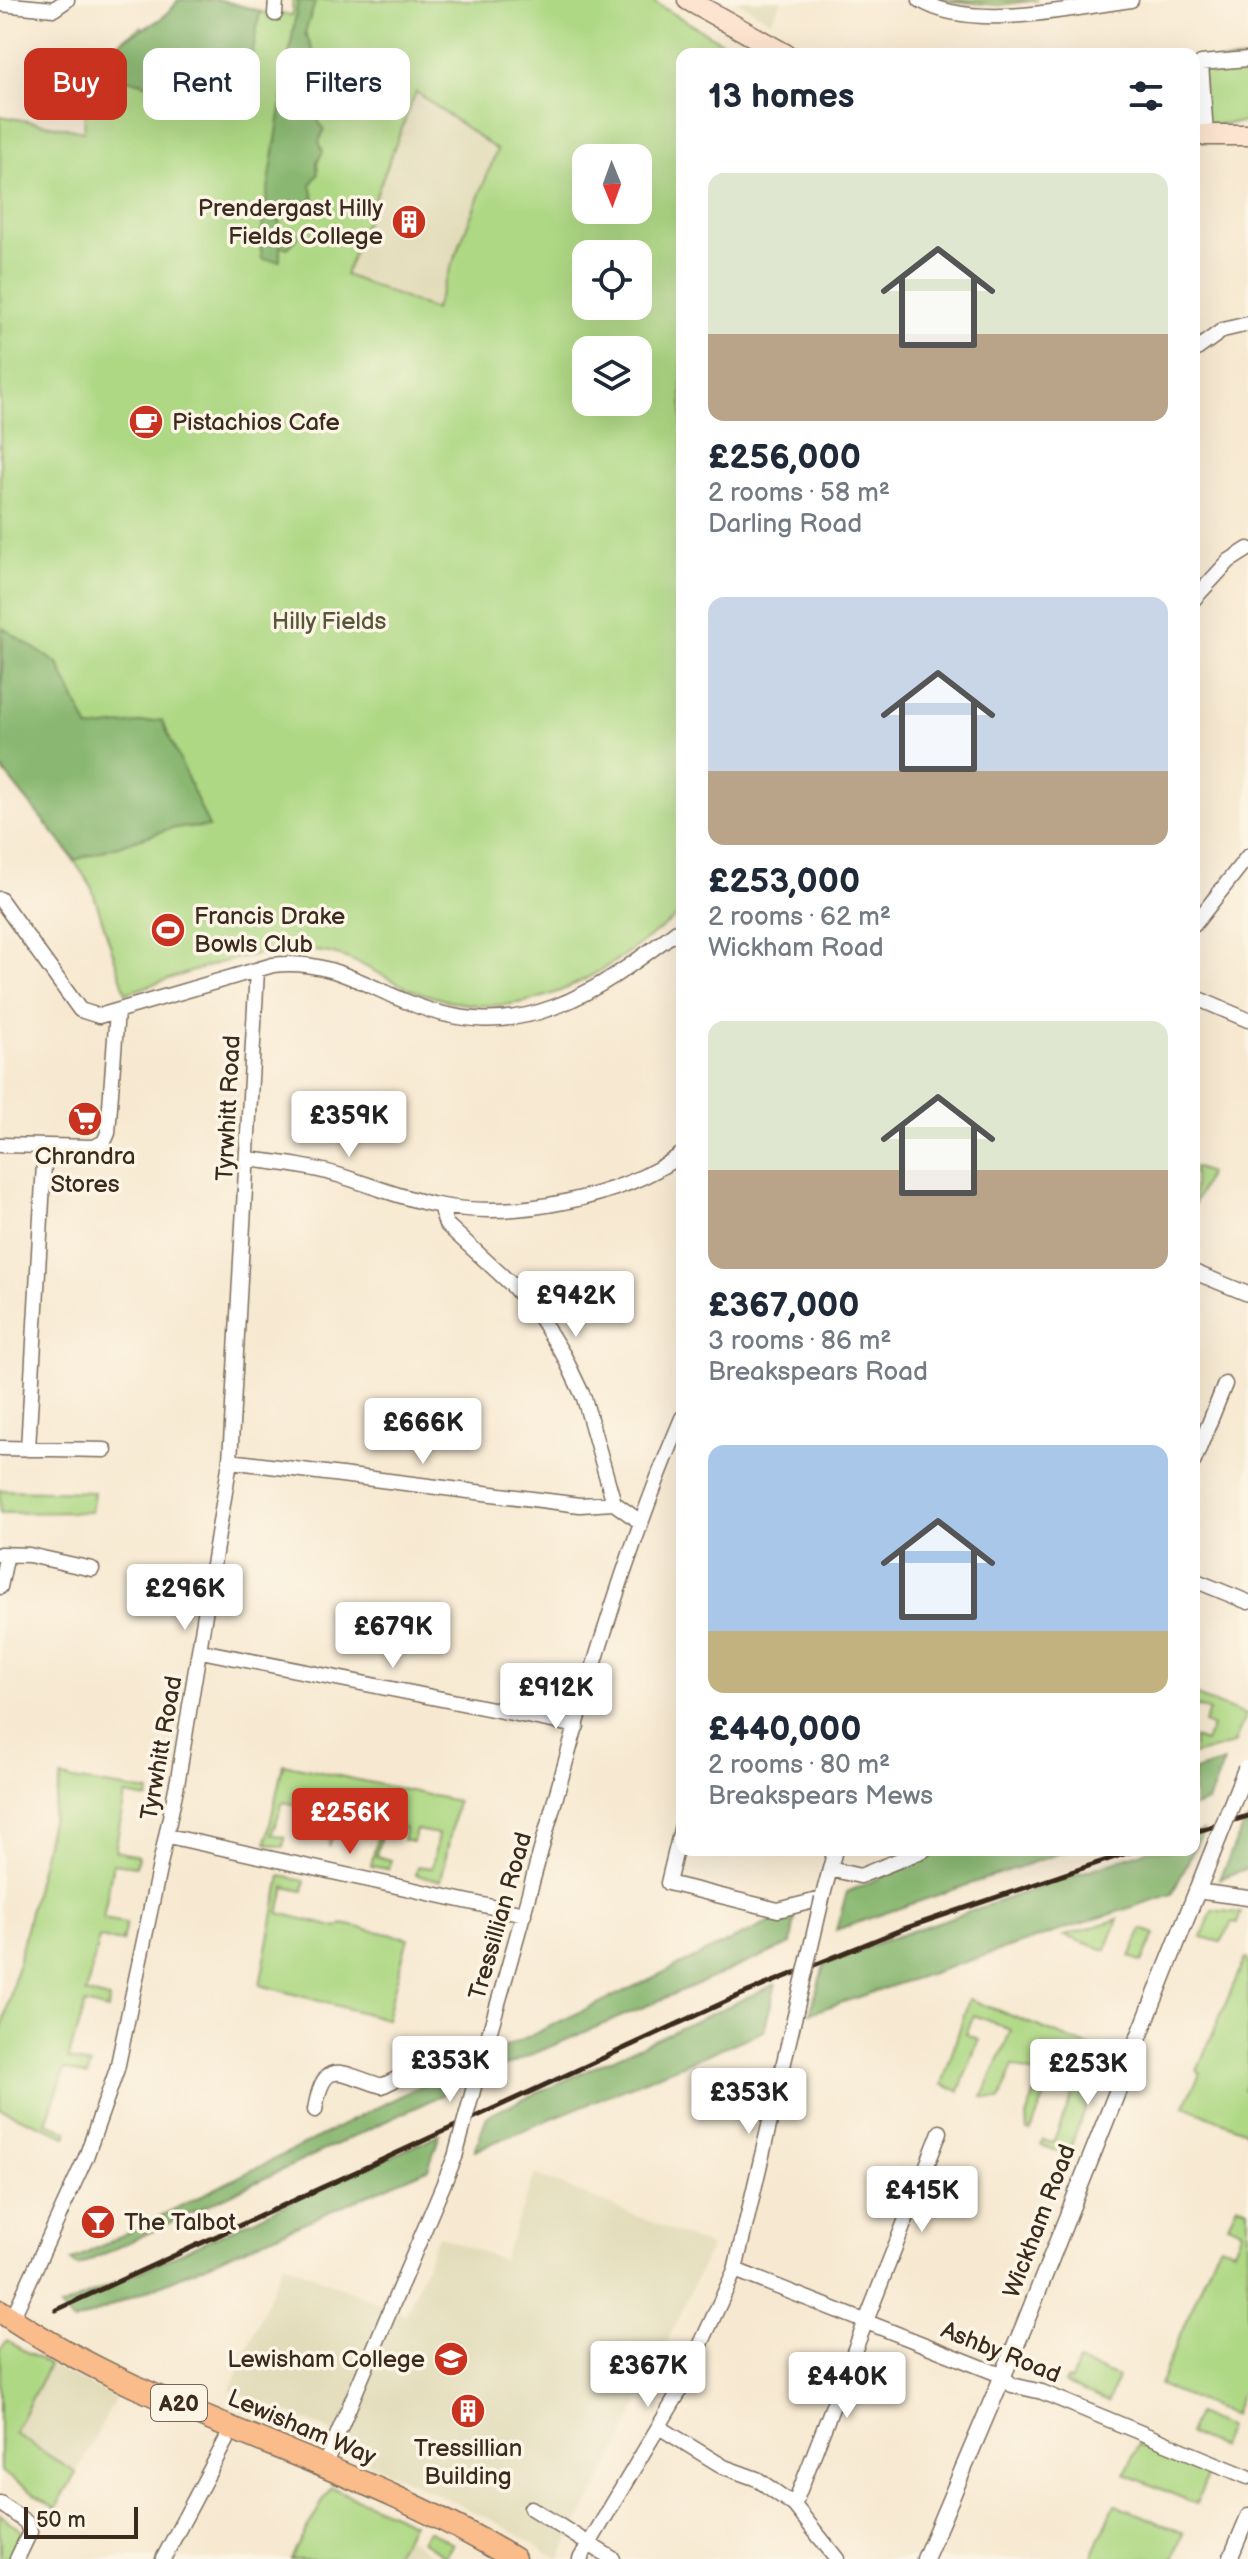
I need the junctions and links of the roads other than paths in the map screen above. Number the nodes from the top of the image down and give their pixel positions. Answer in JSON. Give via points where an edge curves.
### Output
{"nodes":[{"id":1,"x":67,"y":0,"type":"edge"},
{"id":2,"x":688,"y":0,"type":"edge"},
{"id":3,"x":920,"y":0,"type":"edge"},
{"id":4,"x":1131,"y":0,"type":"edge"},
{"id":5,"x":0,"y":4,"type":"edge"},
{"id":6,"x":774,"y":48,"type":"edge"},
{"id":7,"x":1248,"y":59,"type":"edge"},
{"id":8,"x":1200,"y":134,"type":"edge"},
{"id":9,"x":1248,"y":135,"type":"edge"},
{"id":10,"x":1248,"y":324,"type":"edge"},
{"id":11,"x":1200,"y":347,"type":"edge"},
{"id":12,"x":1248,"y":549,"type":"edge"},
{"id":13,"x":1200,"y":592,"type":"edge"},
{"id":14,"x":1248,"y":856,"type":"edge"},
{"id":15,"x":0,"y":899,"type":"edge"},
{"id":16,"x":1200,"y":917,"type":"edge"},
{"id":17,"x":676,"y":931,"type":"edge"},
{"id":18,"x":257,"y":970,"type":"junction"},
{"id":19,"x":1200,"y":1000,"type":"edge"},
{"id":20,"x":117,"y":1011,"type":"junction"},
{"id":21,"x":1248,"y":1020,"type":"edge"},
{"id":22,"x":0,"y":1145,"type":"edge"},
{"id":23,"x":45,"y":1146,"type":"junction"},
{"id":24,"x":676,"y":1158,"type":"edge"},
{"id":25,"x":248,"y":1159,"type":"junction"},
{"id":26,"x":440,"y":1206,"type":"junction"},
{"id":27,"x":1200,"y":1274,"type":"edge"},
{"id":28,"x":1248,"y":1294,"type":"edge"},
{"id":29,"x":1225,"y":1384,"type":"dead end"},
{"id":30,"x":676,"y":1432,"type":"edge"},
{"id":31,"x":1200,"y":1446,"type":"edge"},
{"id":32,"x":0,"y":1448,"type":"edge"},
{"id":33,"x":28,"y":1449,"type":"junction"},
{"id":34,"x":105,"y":1450,"type":"dead end"},
{"id":35,"x":230,"y":1461,"type":"junction"},
{"id":36,"x":614,"y":1503,"type":"junction"},
{"id":37,"x":639,"y":1521,"type":"junction"},
{"id":38,"x":4,"y":1554,"type":"edge"},
{"id":39,"x":92,"y":1569,"type":"dead end"},
{"id":40,"x":1200,"y":1582,"type":"edge"},
{"id":41,"x":0,"y":1587,"type":"edge"},
{"id":42,"x":1248,"y":1602,"type":"edge"},
{"id":43,"x":201,"y":1651,"type":"junction"},
{"id":44,"x":577,"y":1726,"type":"junction"},
{"id":45,"x":1247,"y":1767,"type":"edge"},
{"id":46,"x":168,"y":1836,"type":"junction"},
{"id":47,"x":676,"y":1850,"type":"edge"},
{"id":48,"x":833,"y":1856,"type":"edge"},
{"id":49,"x":909,"y":1856,"type":"edge"},
{"id":50,"x":830,"y":1869,"type":"junction"},
{"id":51,"x":1196,"y":1891,"type":"junction"},
{"id":52,"x":1248,"y":1898,"type":"edge"},
{"id":53,"x":822,"y":1899,"type":"junction"},
{"id":54,"x":524,"y":1914,"type":"junction"},
{"id":55,"x":483,"y":2056,"type":"junction"},
{"id":56,"x":315,"y":2110,"type":"dead end"},
{"id":57,"x":940,"y":2132,"type":"dead end"},
{"id":58,"x":735,"y":2270,"type":"junction"},
{"id":59,"x":12,"y":2319,"type":"edge"},
{"id":60,"x":865,"y":2321,"type":"junction"},
{"id":61,"x":1001,"y":2375,"type":"junction"},
{"id":62,"x":233,"y":2427,"type":"junction"},
{"id":63,"x":659,"y":2427,"type":"junction"},
{"id":64,"x":325,"y":2464,"type":"junction"},
{"id":65,"x":1248,"y":2477,"type":"edge"},
{"id":66,"x":0,"y":2503,"type":"edge"},
{"id":67,"x":794,"y":2505,"type":"junction"},
{"id":68,"x":531,"y":2508,"type":"dead end"},
{"id":69,"x":1248,"y":2516,"type":"edge"},
{"id":70,"x":589,"y":2544,"type":"junction"},
{"id":71,"x":17,"y":2559,"type":"edge"},
{"id":72,"x":163,"y":2559,"type":"edge"},
{"id":73,"x":514,"y":2559,"type":"edge"},
{"id":74,"x":580,"y":2559,"type":"edge"},
{"id":75,"x":613,"y":2559,"type":"edge"},
{"id":76,"x":837,"y":2559,"type":"edge"},
{"id":77,"x":925,"y":2559,"type":"edge"},
{"id":78,"x":1230,"y":2559,"type":"edge"}],
"edges":[{"from":1,"to":5,"type":"street","via":[[54,9]]},
{"from":2,"to":6,"type":"main road"},
{"from":3,"to":4,"type":"street","via":[[995,18]]},
{"from":7,"to":8,"type":"street","via":[[1201,63]]},
{"from":8,"to":9,"type":"main road"},
{"from":10,"to":11,"type":"street","via":[[1223,330]]},
{"from":12,"to":13,"type":"street"},
{"from":14,"to":16,"type":"street"},
{"from":15,"to":20,"type":"street","via":[[80,1010],[99,1016]]},
{"from":17,"to":18,"type":"street","via":[[595,990],[547,1012],[519,1017],[437,1012],[320,966],[291,963]]},
{"from":18,"to":20,"type":"street"},
{"from":18,"to":25,"type":"street","name":"Tyrwhitt Road"},
{"from":19,"to":21,"type":"street"},
{"from":20,"to":23,"type":"street","via":[[104,1142],[94,1147]]},
{"from":22,"to":23,"type":"street"},
{"from":23,"to":33,"type":"street"},
{"from":24,"to":26,"type":"street","via":[[643,1178],[553,1204]]},
{"from":25,"to":26,"type":"street","via":[[336,1174]]},
{"from":25,"to":35,"type":"street","name":"Tyrwhitt Road"},
{"from":26,"to":36,"type":"street","via":[[446,1224],[511,1284],[564,1356],[584,1398]]},
{"from":27,"to":28,"type":"street"},
{"from":29,"to":31,"type":"street"},
{"from":30,"to":37,"type":"street","name":"Tressillian Road"},
{"from":32,"to":33,"type":"street"},
{"from":33,"to":34,"type":"street"},
{"from":35,"to":36,"type":"street","via":[[580,1505]]},
{"from":35,"to":43,"type":"street","name":"Tyrwhitt Road"},
{"from":36,"to":37,"type":"street"},
{"from":37,"to":44,"type":"street","name":"Tressillian Road"},
{"from":38,"to":39,"type":"street"},
{"from":38,"to":41,"type":"street"},
{"from":40,"to":42,"type":"street"},
{"from":43,"to":44,"type":"street"},
{"from":43,"to":46,"type":"street","name":"Tyrwhitt Road"},
{"from":44,"to":54,"type":"street","name":"Tressillian Road"},
{"from":45,"to":51,"type":"street","name":"Wickham Road","bridge":true},
{"from":46,"to":54,"type":"street"},
{"from":46,"to":59,"type":"street","name":"Tyrwhitt Road","via":[[105,2108]]},
{"from":47,"to":53,"type":"street","via":[[668,1883],[778,1910]]},
{"from":48,"to":50,"type":"street"},
{"from":49,"to":50,"type":"street","via":[[860,1876]]},
{"from":50,"to":53,"type":"street"},
{"from":51,"to":52,"type":"street"},
{"from":51,"to":61,"type":"street","name":"Wickham Road"},
{"from":53,"to":58,"type":"street","bridge":true},
{"from":54,"to":55,"type":"street","name":"Tressillian Road"},
{"from":55,"to":56,"type":"street","via":[[458,2049],[382,2086],[327,2074],[320,2081]]},
{"from":55,"to":64,"type":"street","name":"Tressillian Road","bridge":true,"via":[[455,2157]]},
{"from":57,"to":60,"type":"street"},
{"from":58,"to":60,"type":"street","name":"Ashby Road"},
{"from":58,"to":63,"type":"street"},
{"from":59,"to":62,"type":"highway","name":"Lewisham Way","number":"A20","via":[[91,2365]]},
{"from":60,"to":61,"type":"street","name":"Ashby Road"},
{"from":60,"to":67,"type":"street"},
{"from":61,"to":65,"type":"street","name":"Ashby Road","via":[[1012,2385],[1042,2392]]},
{"from":61,"to":77,"type":"street","name":"Wickham Road"},
{"from":62,"to":64,"type":"highway","name":"Lewisham Way","number":"A20"},
{"from":62,"to":72,"type":"street"},
{"from":63,"to":67,"type":"street","via":[[724,2467],[757,2479]]},
{"from":63,"to":70,"type":"street"},
{"from":64,"to":73,"type":"highway","name":"Lewisham Way","number":"A20","via":[[395,2494]]},
{"from":66,"to":71,"type":"street","via":[[26,2522],[30,2532]]},
{"from":67,"to":76,"type":"street"},
{"from":68,"to":70,"type":"street"},
{"from":69,"to":78,"type":"street"},
{"from":70,"to":74,"type":"street"},
{"from":70,"to":75,"type":"street"}]}
